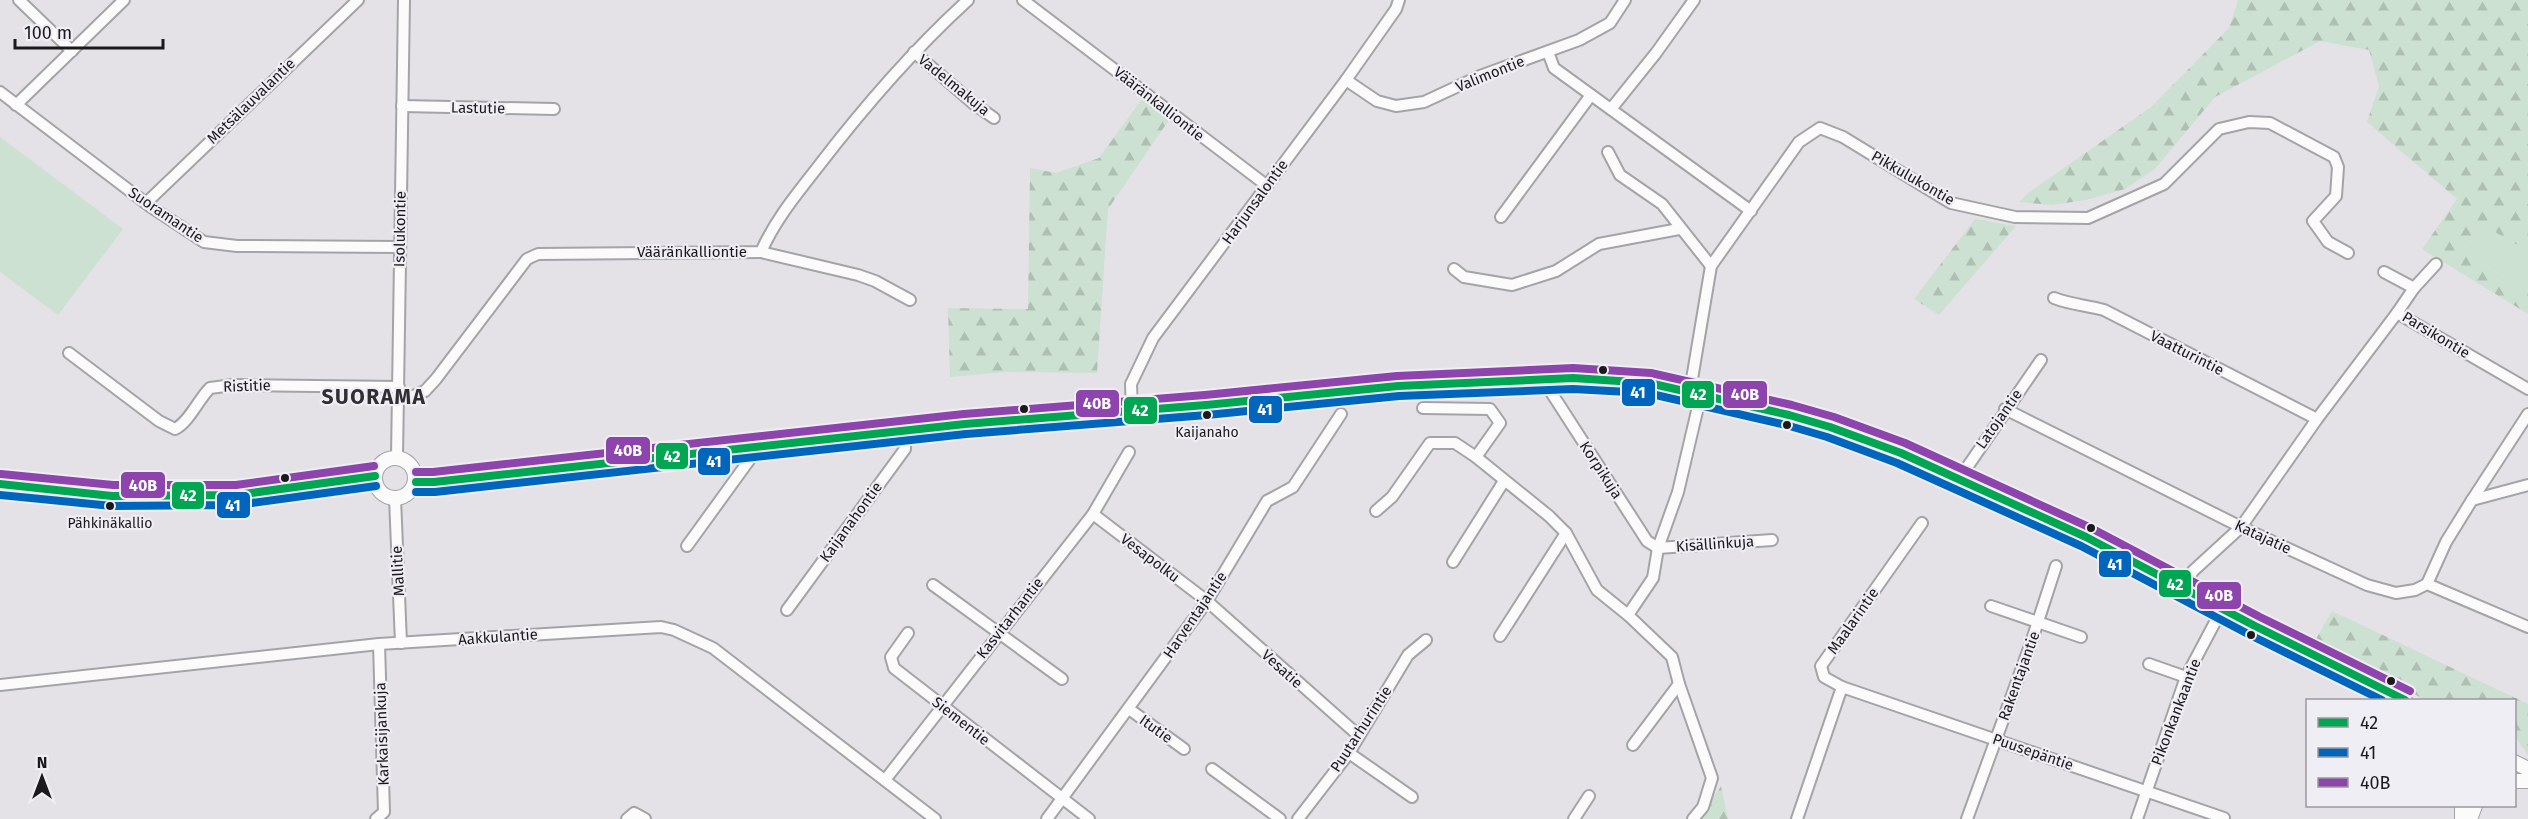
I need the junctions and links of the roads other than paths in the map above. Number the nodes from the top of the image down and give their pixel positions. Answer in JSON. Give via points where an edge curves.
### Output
{"nodes":[{"id":1,"x":19,"y":0,"type":"edge"},
{"id":2,"x":124,"y":0,"type":"edge"},
{"id":3,"x":358,"y":0,"type":"edge"},
{"id":4,"x":404,"y":0,"type":"edge"},
{"id":5,"x":968,"y":0,"type":"edge"},
{"id":6,"x":1023,"y":0,"type":"edge"},
{"id":7,"x":1399,"y":0,"type":"edge"},
{"id":8,"x":1624,"y":0,"type":"edge"},
{"id":9,"x":1694,"y":0,"type":"edge"},
{"id":10,"x":72,"y":51,"type":"junction"},
{"id":11,"x":1548,"y":51,"type":"junction"},
{"id":12,"x":914,"y":52,"type":"junction"},
{"id":13,"x":1346,"y":80,"type":"junction"},
{"id":14,"x":0,"y":92,"type":"edge"},
{"id":15,"x":1591,"y":95,"type":"junction"},
{"id":16,"x":16,"y":105,"type":"junction"},
{"id":17,"x":402,"y":106,"type":"junction"},
{"id":18,"x":555,"y":109,"type":"dead end"},
{"id":19,"x":1611,"y":109,"type":"junction"},
{"id":20,"x":994,"y":118,"type":"dead end"},
{"id":21,"x":1608,"y":152,"type":"dead end"},
{"id":22,"x":1266,"y":185,"type":"junction"},
{"id":23,"x":146,"y":203,"type":"junction"},
{"id":24,"x":1751,"y":211,"type":"junction"},
{"id":25,"x":1501,"y":217,"type":"dead end"},
{"id":26,"x":1679,"y":229,"type":"junction"},
{"id":27,"x":399,"y":247,"type":"junction"},
{"id":28,"x":761,"y":252,"type":"junction"},
{"id":29,"x":2348,"y":253,"type":"dead end"},
{"id":30,"x":2436,"y":264,"type":"dead end"},
{"id":31,"x":1711,"y":267,"type":"junction"},
{"id":32,"x":1454,"y":269,"type":"dead end"},
{"id":33,"x":2384,"y":272,"type":"dead end"},
{"id":34,"x":2414,"y":288,"type":"junction"},
{"id":35,"x":2054,"y":298,"type":"dead end"},
{"id":36,"x":910,"y":300,"type":"dead end"},
{"id":37,"x":2397,"y":313,"type":"junction"},
{"id":38,"x":69,"y":353,"type":"dead end"},
{"id":39,"x":2041,"y":360,"type":"dead end"},
{"id":40,"x":1549,"y":389,"type":"dead end"},
{"id":41,"x":2528,"y":389,"type":"edge"},
{"id":42,"x":399,"y":392,"type":"junction"},
{"id":43,"x":1695,"y":393,"type":"junction"},
{"id":44,"x":1423,"y":408,"type":"dead end"},
{"id":45,"x":2005,"y":409,"type":"junction"},
{"id":46,"x":1132,"y":411,"type":"junction"},
{"id":47,"x":1341,"y":414,"type":"dead end"},
{"id":48,"x":2528,"y":414,"type":"edge"},
{"id":49,"x":2317,"y":419,"type":"junction"},
{"id":50,"x":906,"y":432,"type":"junction"},
{"id":51,"x":758,"y":448,"type":"junction"},
{"id":52,"x":1129,"y":452,"type":"dead end"},
{"id":53,"x":1476,"y":456,"type":"junction"},
{"id":54,"x":397,"y":457,"type":"junction"},
{"id":55,"x":375,"y":477,"type":"junction"},
{"id":56,"x":1959,"y":479,"type":"junction"},
{"id":57,"x":1504,"y":481,"type":"junction"},
{"id":58,"x":416,"y":482,"type":"junction"},
{"id":59,"x":0,"y":484,"type":"edge"},
{"id":60,"x":2528,"y":485,"type":"edge"},
{"id":61,"x":395,"y":498,"type":"junction"},
{"id":62,"x":2472,"y":500,"type":"junction"},
{"id":63,"x":1376,"y":511,"type":"dead end"},
{"id":64,"x":1093,"y":514,"type":"junction"},
{"id":65,"x":1922,"y":523,"type":"dead end"},
{"id":66,"x":2241,"y":527,"type":"junction"},
{"id":67,"x":1566,"y":533,"type":"junction"},
{"id":68,"x":1772,"y":540,"type":"dead end"},
{"id":69,"x":687,"y":546,"type":"dead end"},
{"id":70,"x":1658,"y":548,"type":"junction"},
{"id":71,"x":1453,"y":562,"type":"dead end"},
{"id":72,"x":2056,"y":566,"type":"dead end"},
{"id":73,"x":2427,"y":584,"type":"junction"},
{"id":74,"x":933,"y":585,"type":"dead end"},
{"id":75,"x":2183,"y":587,"type":"junction"},
{"id":76,"x":1207,"y":601,"type":"junction"},
{"id":77,"x":1991,"y":606,"type":"dead end"},
{"id":78,"x":2222,"y":609,"type":"junction"},
{"id":79,"x":787,"y":610,"type":"dead end"},
{"id":80,"x":1628,"y":615,"type":"junction"},
{"id":81,"x":2038,"y":623,"type":"junction"},
{"id":82,"x":2528,"y":627,"type":"edge"},
{"id":83,"x":908,"y":633,"type":"dead end"},
{"id":84,"x":998,"y":633,"type":"junction"},
{"id":85,"x":1500,"y":636,"type":"dead end"},
{"id":86,"x":2081,"y":637,"type":"dead end"},
{"id":87,"x":1426,"y":640,"type":"dead end"},
{"id":88,"x":401,"y":643,"type":"junction"},
{"id":89,"x":379,"y":644,"type":"junction"},
{"id":90,"x":2150,"y":664,"type":"dead end"},
{"id":91,"x":2186,"y":677,"type":"junction"},
{"id":92,"x":1062,"y":679,"type":"dead end"},
{"id":93,"x":1679,"y":684,"type":"junction"},
{"id":94,"x":0,"y":685,"type":"edge"},
{"id":95,"x":1842,"y":687,"type":"junction"},
{"id":96,"x":2403,"y":699,"type":"edge"},
{"id":97,"x":942,"y":706,"type":"junction"},
{"id":98,"x":1129,"y":709,"type":"junction"},
{"id":99,"x":1358,"y":735,"type":"junction"},
{"id":100,"x":1996,"y":739,"type":"junction"},
{"id":101,"x":1633,"y":745,"type":"dead end"},
{"id":102,"x":1184,"y":748,"type":"dead end"},
{"id":103,"x":1349,"y":753,"type":"junction"},
{"id":104,"x":1212,"y":769,"type":"dead end"},
{"id":105,"x":885,"y":780,"type":"junction"},
{"id":106,"x":2146,"y":792,"type":"junction"},
{"id":107,"x":1588,"y":796,"type":"dead end"},
{"id":108,"x":1412,"y":797,"type":"dead end"},
{"id":109,"x":1062,"y":800,"type":"junction"},
{"id":110,"x":383,"y":817,"type":"edge"},
{"id":111,"x":2224,"y":818,"type":"edge"},
{"id":112,"x":627,"y":819,"type":"edge"},
{"id":113,"x":645,"y":819,"type":"edge"},
{"id":114,"x":935,"y":819,"type":"edge"},
{"id":115,"x":1047,"y":819,"type":"edge"},
{"id":116,"x":1089,"y":819,"type":"edge"},
{"id":117,"x":1280,"y":819,"type":"edge"},
{"id":118,"x":1298,"y":819,"type":"edge"},
{"id":119,"x":1574,"y":819,"type":"edge"},
{"id":120,"x":1693,"y":819,"type":"edge"},
{"id":121,"x":1797,"y":819,"type":"edge"},
{"id":122,"x":1967,"y":819,"type":"edge"},
{"id":123,"x":2137,"y":819,"type":"edge"}],
"edges":[{"from":1,"to":10,"type":"street"},
{"from":2,"to":10,"type":"street"},
{"from":3,"to":23,"type":"street","name":"Metsälauvalantie"},
{"from":4,"to":17,"type":"street","name":"Isolukontie"},
{"from":5,"to":12,"type":"street","name":"Vääränkalliontie"},
{"from":6,"to":22,"type":"street","name":"Vääränkalliontie"},
{"from":7,"to":13,"type":"street","name":"Harjunsalontie"},
{"from":8,"to":11,"type":"street","name":"Valimontie","via":[[1610,23]]},
{"from":9,"to":19,"type":"street"},
{"from":10,"to":16,"type":"street"},
{"from":11,"to":13,"type":"street","name":"Valimontie","via":[[1424,102],[1396,106],[1377,101]]},
{"from":11,"to":15,"type":"street","via":[[1554,68]]},
{"from":12,"to":20,"type":"street","name":"Vadelmakuja"},
{"from":12,"to":28,"type":"street","name":"Vääränkalliontie","via":[[849,126],[780,216]]},
{"from":13,"to":22,"type":"street","name":"Harjunsalontie"},
{"from":14,"to":16,"type":"street","name":"Suoramantie"},
{"from":15,"to":19,"type":"street"},
{"from":15,"to":25,"type":"street"},
{"from":16,"to":23,"type":"street","name":"Suoramantie"},
{"from":17,"to":18,"type":"street","name":"Lastutie"},
{"from":17,"to":27,"type":"street","name":"Isolukontie"},
{"from":19,"to":24,"type":"street"},
{"from":21,"to":26,"type":"street","via":[[1620,174],[1662,204]]},
{"from":22,"to":46,"type":"street","name":"Harjunsalontie","via":[[1153,338],[1131,384]]},
{"from":23,"to":27,"type":"street","name":"Suoramantie","via":[[195,237],[214,245]]},
{"from":24,"to":29,"type":"street","name":"Pikkulukontie","via":[[1799,142],[1820,128],[1842,137],[1951,203],[2015,218],[2088,218],[2164,184],[2218,129],[2249,122],[2270,123],[2334,157],[2338,167],[2336,196],[2313,221],[2328,242]]},
{"from":24,"to":31,"type":"street","name":"Pikkulukontie"},
{"from":26,"to":31,"type":"street"},
{"from":26,"to":32,"type":"street","via":[[1599,244],[1556,271],[1512,285],[1464,277]]},
{"from":27,"to":42,"type":"street","name":"Isolukontie"},
{"from":28,"to":36,"type":"street","via":[[858,274]]},
{"from":28,"to":42,"type":"street","name":"Vääränkalliontie","via":[[537,254],[528,259],[425,391],[411,397]]},
{"from":30,"to":34,"type":"street","name":"Parsikontie"},
{"from":31,"to":43,"type":"street","name":"Pikkulukontie"},
{"from":33,"to":34,"type":"street"},
{"from":34,"to":37,"type":"street","name":"Parsikontie"},
{"from":35,"to":49,"type":"street","name":"Vaatturintie","via":[[2104,310]]},
{"from":37,"to":41,"type":"street","name":"Parsikontie"},
{"from":37,"to":49,"type":"street"},
{"from":38,"to":42,"type":"street","name":"Ristitie","via":[[168,428],[175,429],[186,421],[210,388],[233,385]]},
{"from":39,"to":45,"type":"street","name":"Latojantie"},
{"from":40,"to":70,"type":"street","name":"Korpikuja","via":[[1643,536]]},
{"from":42,"to":54,"type":"street","name":"Isolukontie"},
{"from":43,"to":46,"type":"main road","via":[[1649,383],[1529,379],[1398,386]]},
{"from":43,"to":56,"type":"main road","via":[[1825,425]]},
{"from":43,"to":70,"type":"street","name":"Pikkulukontie","via":[[1678,492]]},
{"from":44,"to":53,"type":"street","via":[[1490,409],[1500,423]]},
{"from":45,"to":56,"type":"street","name":"Latojantie"},
{"from":45,"to":66,"type":"street","name":"Katajatie"},
{"from":46,"to":50,"type":"main road"},
{"from":47,"to":76,"type":"street","name":"Harventajantie","via":[[1293,487],[1268,501]]},
{"from":48,"to":62,"type":"street"},
{"from":49,"to":66,"type":"street"},
{"from":50,"to":51,"type":"main road"},
{"from":50,"to":79,"type":"street","name":"Kaijanahontie","via":[[905,449]]},
{"from":51,"to":58,"type":"main road"},
{"from":51,"to":69,"type":"street"},
{"from":52,"to":64,"type":"street","name":"Kasvitarhantie"},
{"from":53,"to":57,"type":"street"},
{"from":53,"to":63,"type":"street","via":[[1455,443],[1430,443],[1392,497]]},
{"from":54,"to":55,"type":"main road","via":[[380,465]]},
{"from":54,"to":58,"type":"main road","via":[[409,463]]},
{"from":55,"to":59,"type":"main road","via":[[237,495],[112,496]]},
{"from":55,"to":61,"type":"main road","via":[[378,489]]},
{"from":56,"to":75,"type":"main road"},
{"from":57,"to":67,"type":"street"},
{"from":57,"to":71,"type":"street"},
{"from":58,"to":61,"type":"main road","via":[[408,495]]},
{"from":60,"to":62,"type":"street"},
{"from":61,"to":88,"type":"street","name":"Mallitie"},
{"from":62,"to":73,"type":"street","via":[[2446,542]]},
{"from":64,"to":76,"type":"street","name":"Vesapolku"},
{"from":64,"to":84,"type":"street","name":"Kasvitarhantie"},
{"from":65,"to":95,"type":"street","name":"Maalarintie","via":[[1821,666],[1824,677]]},
{"from":66,"to":73,"type":"street","name":"Katajatie","via":[[2377,588],[2396,593]]},
{"from":66,"to":75,"type":"street","via":[[2193,571]]},
{"from":67,"to":80,"type":"street","via":[[1598,590]]},
{"from":67,"to":85,"type":"street"},
{"from":68,"to":70,"type":"street","name":"Kisällinkuja"},
{"from":70,"to":80,"type":"street","name":"Pikkulukontie","via":[[1653,578]]},
{"from":72,"to":81,"type":"street","name":"Rakentajantie"},
{"from":73,"to":82,"type":"street"},
{"from":74,"to":84,"type":"street"},
{"from":75,"to":78,"type":"main road"},
{"from":76,"to":98,"type":"street","name":"Harventajantie"},
{"from":76,"to":99,"type":"street","name":"Vesatie"},
{"from":77,"to":81,"type":"street"},
{"from":78,"to":91,"type":"street","name":"Pikonkankaantie"},
{"from":78,"to":96,"type":"main road"},
{"from":80,"to":93,"type":"street","via":[[1672,657]]},
{"from":81,"to":86,"type":"street"},
{"from":81,"to":100,"type":"street","name":"Rakentajantie"},
{"from":83,"to":97,"type":"street","name":"Siementie","via":[[891,657],[894,668]]},
{"from":84,"to":92,"type":"street"},
{"from":84,"to":97,"type":"street","name":"Kasvitarhantie"},
{"from":87,"to":99,"type":"street","name":"Puutarhurintie","via":[[1408,655]]},
{"from":88,"to":89,"type":"street","name":"Aakkulantie"},
{"from":88,"to":105,"type":"street","name":"Aakkulantie","via":[[648,627],[674,630],[713,648]]},
{"from":89,"to":94,"type":"street","name":"Aakkulantie"},
{"from":89,"to":110,"type":"street","name":"Karkaisijankuja"},
{"from":90,"to":91,"type":"street"},
{"from":91,"to":106,"type":"street","name":"Pikonkankaantie"},
{"from":93,"to":101,"type":"street"},
{"from":93,"to":120,"type":"street","via":[[1712,778],[1703,807]]},
{"from":95,"to":100,"type":"street","name":"Puusepäntie"},
{"from":95,"to":121,"type":"street"},
{"from":97,"to":105,"type":"street","name":"Kasvitarhantie"},
{"from":97,"to":109,"type":"street","name":"Siementie"},
{"from":98,"to":102,"type":"street","name":"Itutie"},
{"from":98,"to":109,"type":"street","name":"Harventajantie"},
{"from":99,"to":103,"type":"street","name":"Puutarhurintie"},
{"from":100,"to":106,"type":"street","name":"Puusepäntie"},
{"from":100,"to":122,"type":"street","name":"Rakentajantie"},
{"from":103,"to":108,"type":"street"},
{"from":103,"to":118,"type":"street","name":"Puutarhurintie"},
{"from":104,"to":117,"type":"street"},
{"from":105,"to":114,"type":"street","name":"Aakkulantie"},
{"from":106,"to":111,"type":"street","name":"Puusepäntie"},
{"from":106,"to":123,"type":"street","name":"Pikonkankaantie"},
{"from":107,"to":119,"type":"street"},
{"from":109,"to":115,"type":"street","name":"Harventajantie"},
{"from":109,"to":116,"type":"street","name":"Siementie"},
{"from":112,"to":113,"type":"street","via":[[634,813]]}]}
